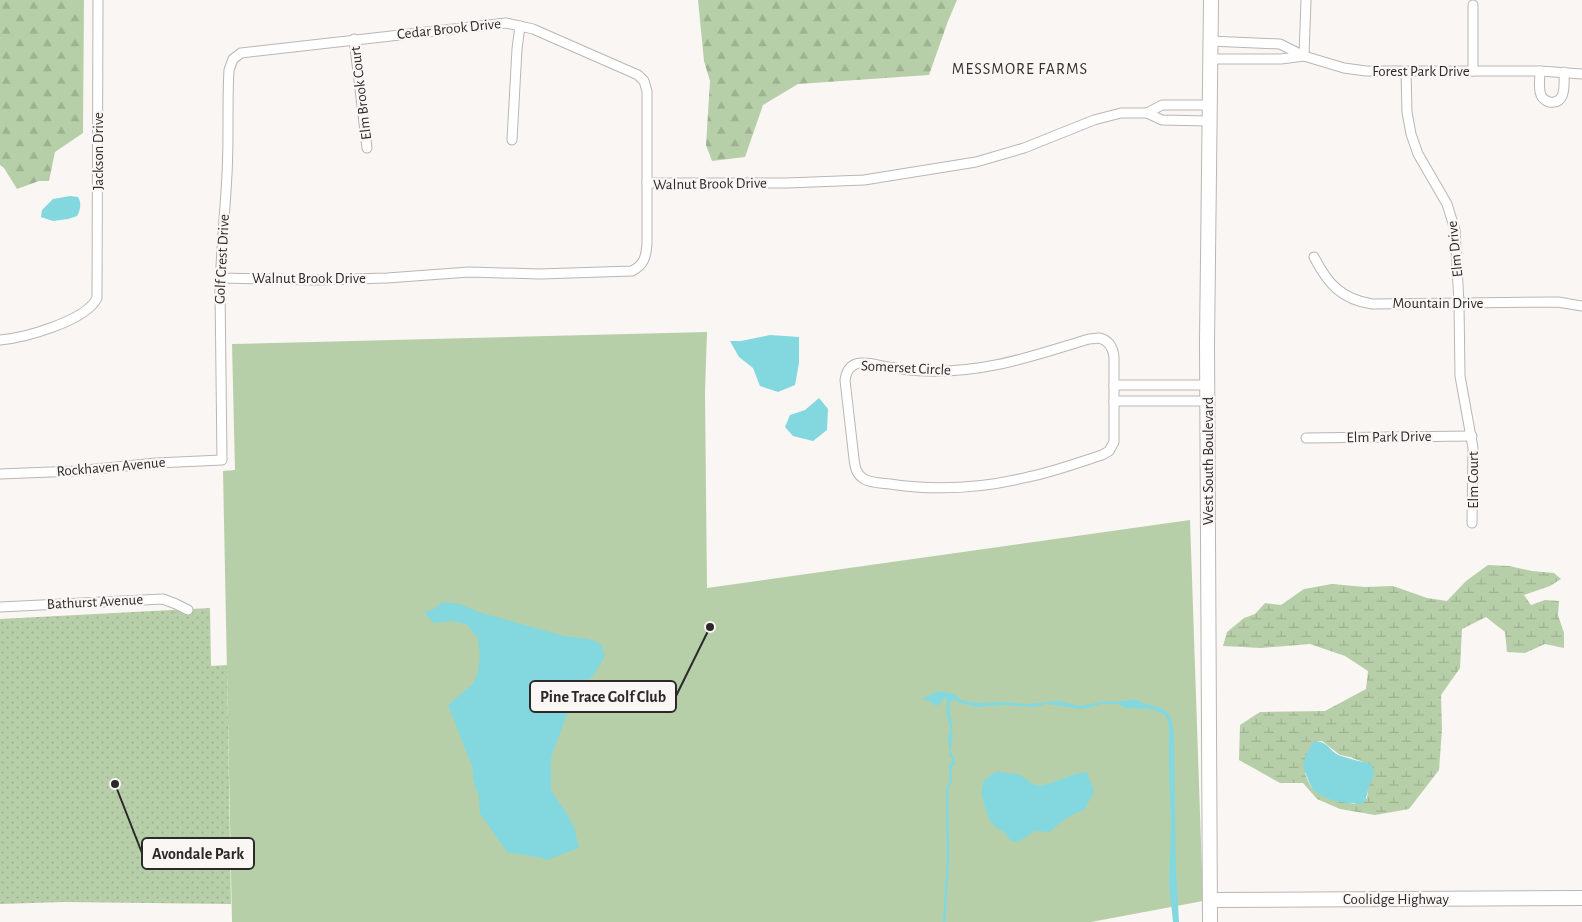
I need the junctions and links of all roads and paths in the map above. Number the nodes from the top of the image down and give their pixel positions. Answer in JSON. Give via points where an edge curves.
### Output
{"nodes":[{"id":1,"x":98,"y":0,"type":"edge"},
{"id":2,"x":1211,"y":0,"type":"edge"},
{"id":3,"x":1309,"y":1,"type":"edge"},
{"id":4,"x":1473,"y":2,"type":"edge"},
{"id":5,"x":520,"y":26,"type":"junction"},
{"id":6,"x":354,"y":39,"type":"junction"},
{"id":7,"x":1210,"y":41,"type":"junction"},
{"id":8,"x":1304,"y":56,"type":"junction"},
{"id":9,"x":233,"y":59,"type":"joint"},
{"id":10,"x":1210,"y":59,"type":"junction"},
{"id":11,"x":1473,"y":71,"type":"junction"},
{"id":12,"x":1540,"y":71,"type":"junction"},
{"id":13,"x":1406,"y":72,"type":"junction"},
{"id":14,"x":1564,"y":72,"type":"junction"},
{"id":15,"x":1582,"y":74,"type":"edge"},
{"id":16,"x":1179,"y":105,"type":"junction"},
{"id":17,"x":1209,"y":105,"type":"junction"},
{"id":18,"x":1147,"y":113,"type":"junction"},
{"id":19,"x":1179,"y":120,"type":"junction"},
{"id":20,"x":1209,"y":121,"type":"junction"},
{"id":21,"x":512,"y":140,"type":"dead end"},
{"id":22,"x":367,"y":148,"type":"dead end"},
{"id":23,"x":647,"y":183,"type":"junction"},
{"id":24,"x":1314,"y":257,"type":"dead end"},
{"id":25,"x":220,"y":278,"type":"junction"},
{"id":26,"x":1459,"y":303,"type":"junction"},
{"id":27,"x":1582,"y":306,"type":"edge"},
{"id":28,"x":0,"y":340,"type":"edge"},
{"id":29,"x":1114,"y":385,"type":"junction"},
{"id":30,"x":1207,"y":385,"type":"junction"},
{"id":31,"x":1114,"y":401,"type":"junction"},
{"id":32,"x":1207,"y":401,"type":"junction"},
{"id":33,"x":1472,"y":436,"type":"junction"},
{"id":34,"x":1306,"y":438,"type":"dead end"},
{"id":35,"x":222,"y":460,"type":"joint"},
{"id":36,"x":0,"y":474,"type":"edge"},
{"id":37,"x":1472,"y":523,"type":"dead end"},
{"id":38,"x":0,"y":607,"type":"edge"},
{"id":39,"x":188,"y":610,"type":"dead end"},
{"id":40,"x":1582,"y":898,"type":"edge"},
{"id":41,"x":1210,"y":900,"type":"junction"},
{"id":42,"x":1210,"y":922,"type":"edge"}],
"edges":[{"from":1,"to":28,"type":"street","name":"Jackson Drive","via":[[98,293],[91,307],[51,328]]},
{"from":2,"to":7,"type":"main road","name":"West South Boulevard"},
{"from":3,"to":8,"type":"street"},
{"from":4,"to":11,"type":"street"},
{"from":5,"to":6,"type":"street","name":"Cedar Brook Drive","via":[[506,22],[488,23]]},
{"from":5,"to":21,"type":"street"},
{"from":5,"to":23,"type":"street","name":"Cedar Brook Drive","via":[[627,70],[644,81],[647,91]]},
{"from":6,"to":9,"type":"street","name":"Cedar Brook Drive","via":[[246,51]]},
{"from":6,"to":22,"type":"street","name":"Elm Brook Court"},
{"from":7,"to":8,"type":"street","name":"Forest Park Drive","via":[[1280,44]]},
{"from":7,"to":10,"type":"main road","name":"West South Boulevard"},
{"from":8,"to":10,"type":"street","name":"Forest Park Drive"},
{"from":8,"to":13,"type":"street","name":"Forest Park Drive","via":[[1355,70]]},
{"from":9,"to":25,"type":"street","name":"Golf Crest Drive","via":[[229,70],[228,156]]},
{"from":10,"to":17,"type":"main road","name":"West South Boulevard"},
{"from":11,"to":12,"type":"street","name":"Forest Park Drive"},
{"from":11,"to":13,"type":"street","name":"Forest Park Drive"},
{"from":12,"to":14,"type":"street","name":"Forest Park Drive"},
{"from":12,"to":14,"type":"street","via":[[1541,95],[1551,102],[1558,101],[1563,95]]},
{"from":13,"to":26,"type":"street","name":"Elm Drive","via":[[1406,112],[1411,134],[1453,221]]},
{"from":14,"to":15,"type":"street","name":"Forest Park Drive"},
{"from":16,"to":17,"type":"street","name":"Walnut Brook Drive"},
{"from":16,"to":18,"type":"street","name":"Walnut Brook Drive","via":[[1162,105]]},
{"from":16,"to":19,"type":"street"},
{"from":17,"to":20,"type":"main road","name":"West South Boulevard"},
{"from":18,"to":19,"type":"street","name":"Walnut Brook Drive","via":[[1162,120]]},
{"from":18,"to":23,"type":"street","name":"Walnut Brook Drive","via":[[1120,113],[976,162],[886,178],[820,183]]},
{"from":19,"to":20,"type":"street","name":"Walnut Brook Drive"},
{"from":20,"to":30,"type":"main road","name":"West South Boulevard"},
{"from":23,"to":25,"type":"street","name":"Walnut Brook Drive","via":[[646,251],[642,263],[632,271],[469,272],[316,280]]},
{"from":24,"to":26,"type":"street","name":"Mountain Drive","via":[[1330,284],[1345,296],[1361,302]]},
{"from":25,"to":35,"type":"street","name":"Golf Crest Drive"},
{"from":26,"to":27,"type":"street","name":"Mountain Drive","via":[[1558,302]]},
{"from":26,"to":33,"type":"street","name":"Elm Drive","via":[[1460,376]]},
{"from":29,"to":30,"type":"street"},
{"from":29,"to":31,"type":"street","name":"Somerset Circle"},
{"from":29,"to":31,"type":"street","name":"Somerset Circle","via":[[1113,350],[1106,340],[1095,338],[998,366],[967,370],[922,371],[863,362],[848,369],[845,380],[857,471],[870,481],[918,487],[994,484],[1041,474],[1102,455],[1114,442]]},
{"from":30,"to":32,"type":"main road","name":"West South Boulevard"},
{"from":31,"to":32,"type":"street"},
{"from":32,"to":41,"type":"main road","name":"West South Boulevard"},
{"from":33,"to":34,"type":"street","name":"Elm Park Drive"},
{"from":33,"to":37,"type":"street","name":"Elm Court"},
{"from":35,"to":36,"type":"street","name":"Rockhaven Avenue"},
{"from":38,"to":39,"type":"street","name":"Bathurst Avenue","via":[[163,599]]},
{"from":40,"to":41,"type":"main road","name":"Coolidge Highway"},
{"from":41,"to":42,"type":"main road","name":"West South Boulevard"}]}
